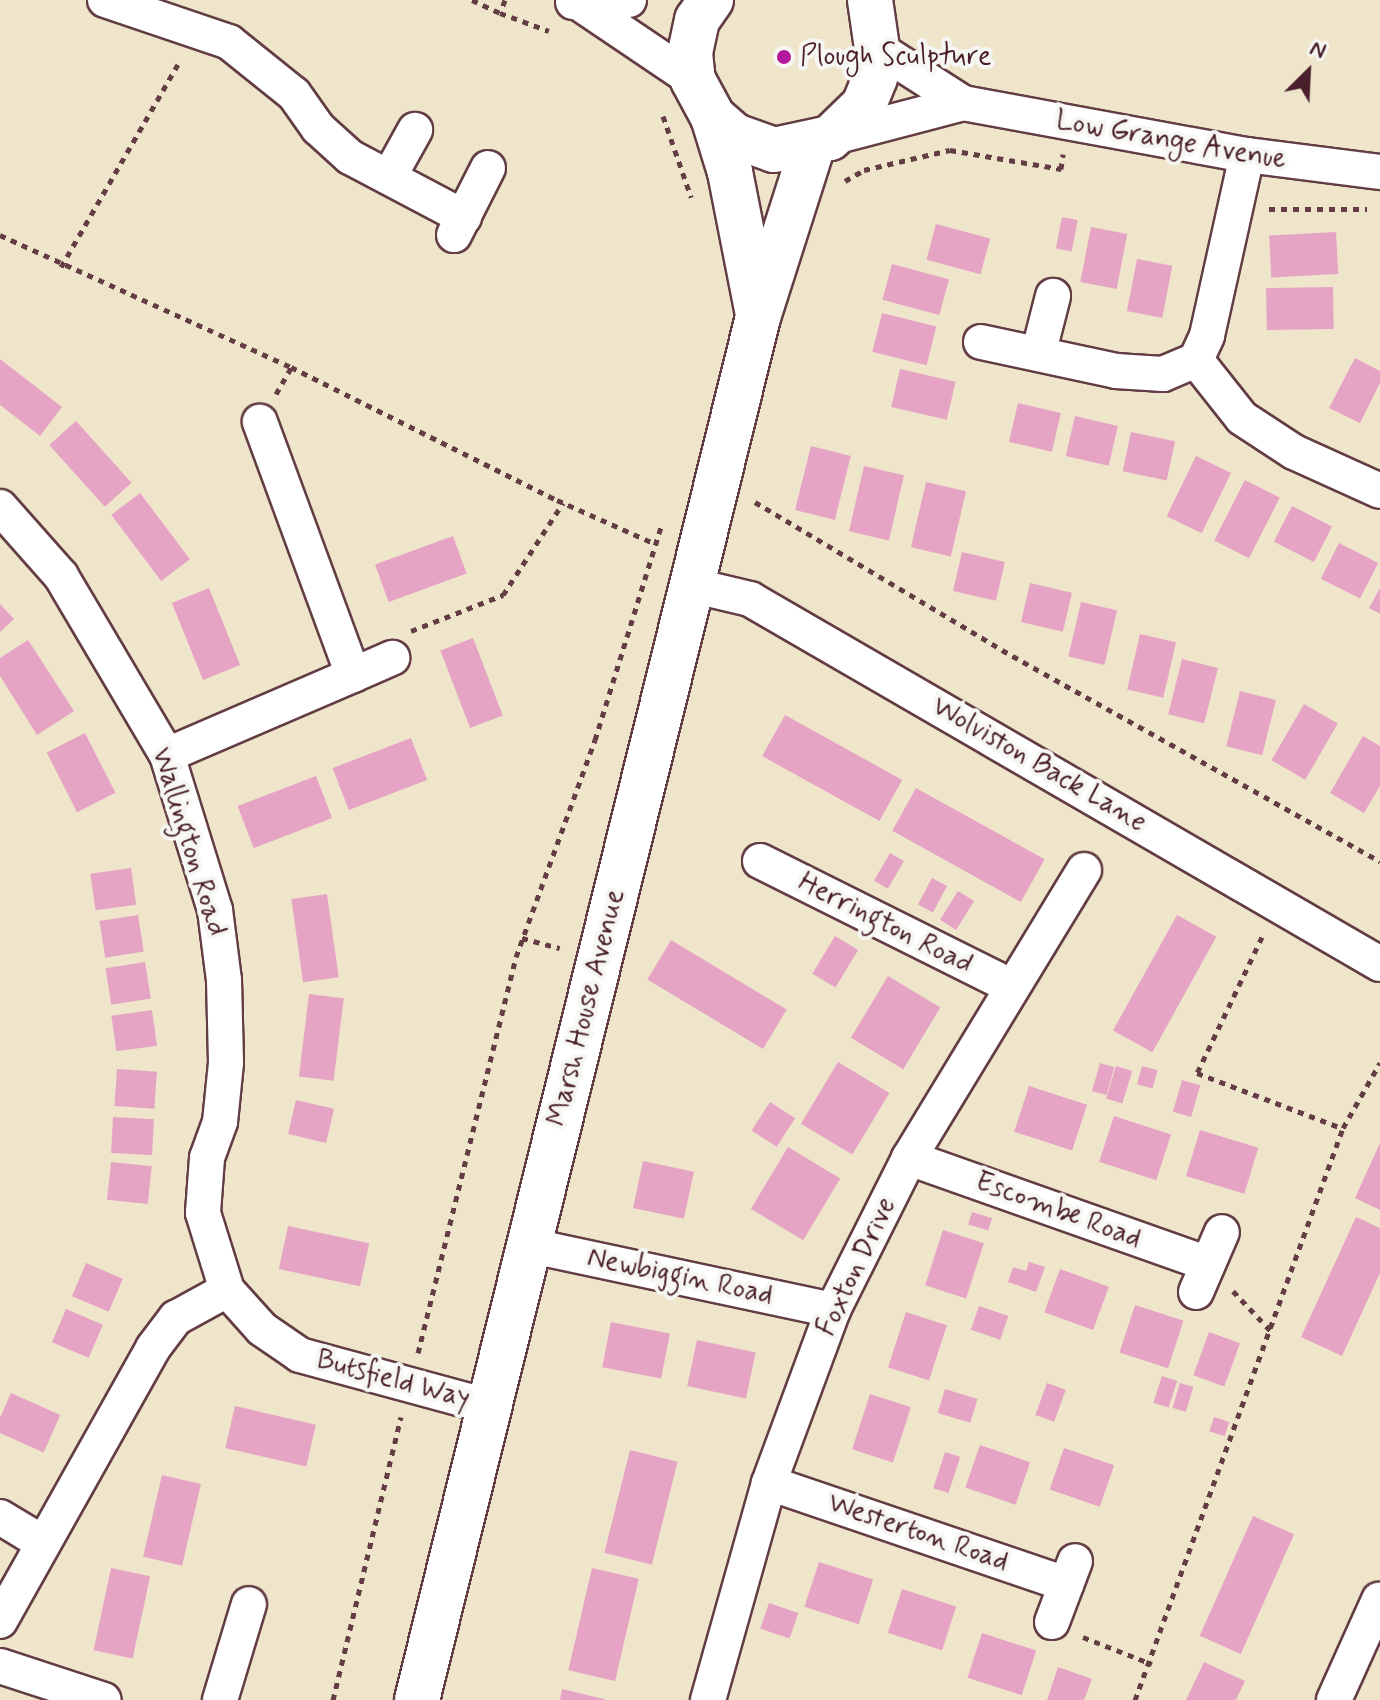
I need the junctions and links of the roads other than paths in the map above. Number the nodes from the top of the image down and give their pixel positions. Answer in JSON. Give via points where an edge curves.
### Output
{"nodes":[{"id":1,"x":105,"y":0,"type":"edge"},
{"id":2,"x":629,"y":0,"type":"edge"},
{"id":3,"x":711,"y":0,"type":"edge"},
{"id":4,"x":571,"y":2,"type":"edge"},
{"id":5,"x":868,"y":18,"type":"edge"},
{"id":6,"x":688,"y":99,"type":"junction"},
{"id":7,"x":963,"y":103,"type":"junction"},
{"id":8,"x":415,"y":130,"type":"dead end"},
{"id":9,"x":821,"y":142,"type":"junction"},
{"id":10,"x":1247,"y":155,"type":"junction"},
{"id":11,"x":488,"y":168,"type":"dead end"},
{"id":12,"x":1380,"y":172,"type":"edge"},
{"id":13,"x":389,"y":177,"type":"junction"},
{"id":14,"x":1053,"y":296,"type":"dead end"},
{"id":15,"x":758,"y":317,"type":"junction"},
{"id":16,"x":981,"y":342,"type":"dead end"},
{"id":17,"x":1039,"y":351,"type":"junction"},
{"id":18,"x":1196,"y":360,"type":"junction"},
{"id":19,"x":260,"y":422,"type":"dead end"},
{"id":20,"x":1380,"y":491,"type":"edge"},
{"id":21,"x":0,"y":507,"type":"edge"},
{"id":22,"x":691,"y":585,"type":"junction"},
{"id":23,"x":392,"y":658,"type":"road end"},
{"id":24,"x":353,"y":675,"type":"junction"},
{"id":25,"x":167,"y":755,"type":"junction"},
{"id":26,"x":760,"y":861,"type":"dead end"},
{"id":27,"x":1084,"y":870,"type":"dead end"},
{"id":28,"x":1380,"y":964,"type":"edge"},
{"id":29,"x":1011,"y":986,"type":"junction"},
{"id":30,"x":909,"y":1158,"type":"junction"},
{"id":31,"x":1222,"y":1232,"type":"dead end"},
{"id":32,"x":527,"y":1245,"type":"junction"},
{"id":33,"x":227,"y":1290,"type":"junction"},
{"id":34,"x":833,"y":1310,"type":"junction"},
{"id":35,"x":488,"y":1406,"type":"junction"},
{"id":36,"x":769,"y":1483,"type":"junction"},
{"id":37,"x":0,"y":1517,"type":"edge"},
{"id":38,"x":43,"y":1543,"type":"junction"},
{"id":39,"x":1379,"y":1600,"type":"edge"},
{"id":40,"x":249,"y":1604,"type":"dead end"},
{"id":41,"x":0,"y":1621,"type":"edge"},
{"id":42,"x":1052,"y":1622,"type":"dead end"},
{"id":43,"x":0,"y":1666,"type":"edge"},
{"id":44,"x":104,"y":1700,"type":"edge"},
{"id":45,"x":220,"y":1700,"type":"edge"},
{"id":46,"x":417,"y":1700,"type":"edge"},
{"id":47,"x":708,"y":1700,"type":"edge"},
{"id":48,"x":1335,"y":1700,"type":"edge"}],
"edges":[{"from":1,"to":13,"type":"street","via":[[229,42],[294,94],[318,128],[350,157]]},
{"from":2,"to":4,"type":"street"},
{"from":3,"to":6,"type":"street","name":"Marsh House Avenue","via":[[697,20]]},
{"from":4,"to":6,"type":"street"},
{"from":5,"to":7,"type":"street","name":"Low Grange Avenue"},
{"from":5,"to":9,"type":"street","name":"Marsh House Avenue","via":[[875,78],[864,105]]},
{"from":6,"to":9,"type":"street","via":[[735,136],[774,150]]},
{"from":6,"to":15,"type":"street","name":"Marsh House Avenue","via":[[730,172]]},
{"from":7,"to":9,"type":"street","name":"Low Grange Avenue"},
{"from":7,"to":10,"type":"street","name":"Low Grange Avenue"},
{"from":8,"to":13,"type":"street"},
{"from":9,"to":15,"type":"street","name":"Marsh House Avenue"},
{"from":10,"to":12,"type":"street","name":"Low Grange Avenue"},
{"from":10,"to":18,"type":"street","via":[[1207,336]]},
{"from":11,"to":13,"type":"street","via":[[458,227]]},
{"from":14,"to":17,"type":"street"},
{"from":15,"to":22,"type":"street","name":"Marsh House Avenue"},
{"from":16,"to":17,"type":"street"},
{"from":17,"to":18,"type":"street","via":[[1116,371],[1163,374]]},
{"from":18,"to":20,"type":"street","via":[[1242,418],[1294,452]]},
{"from":19,"to":24,"type":"street"},
{"from":21,"to":25,"type":"street","name":"Wallington Road","via":[[61,576]]},
{"from":22,"to":28,"type":"street","name":"Wolviston Back Lane","via":[[750,599]]},
{"from":22,"to":32,"type":"street","name":"Marsh House Avenue"},
{"from":23,"to":24,"type":"street"},
{"from":24,"to":25,"type":"street"},
{"from":25,"to":33,"type":"street","name":"Wallington Road","via":[[215,910],[224,980],[226,1063],[220,1122],[207,1158],[203,1213]]},
{"from":26,"to":29,"type":"street","name":"Herrington Road"},
{"from":27,"to":29,"type":"street","name":"Foxton Drive"},
{"from":29,"to":30,"type":"street","name":"Foxton Drive"},
{"from":30,"to":31,"type":"street","name":"Escombe Road","via":[[1202,1278]]},
{"from":30,"to":34,"type":"street","name":"Foxton Drive"},
{"from":32,"to":34,"type":"street","name":"Newbiggin Road"},
{"from":32,"to":35,"type":"street","name":"Marsh House Avenue"},
{"from":33,"to":35,"type":"street","name":"Butsfield Way","via":[[262,1329],[300,1355]]},
{"from":33,"to":38,"type":"street","via":[[176,1318],[153,1348]]},
{"from":34,"to":36,"type":"street","name":"Foxton Drive"},
{"from":35,"to":46,"type":"street","name":"Marsh House Avenue"},
{"from":36,"to":42,"type":"street","name":"Westerton Road","via":[[1071,1572]]},
{"from":36,"to":47,"type":"street","name":"Foxton Drive"},
{"from":37,"to":38,"type":"street"},
{"from":38,"to":41,"type":"street"},
{"from":39,"to":48,"type":"street"},
{"from":40,"to":45,"type":"street"},
{"from":43,"to":44,"type":"street"}]}
